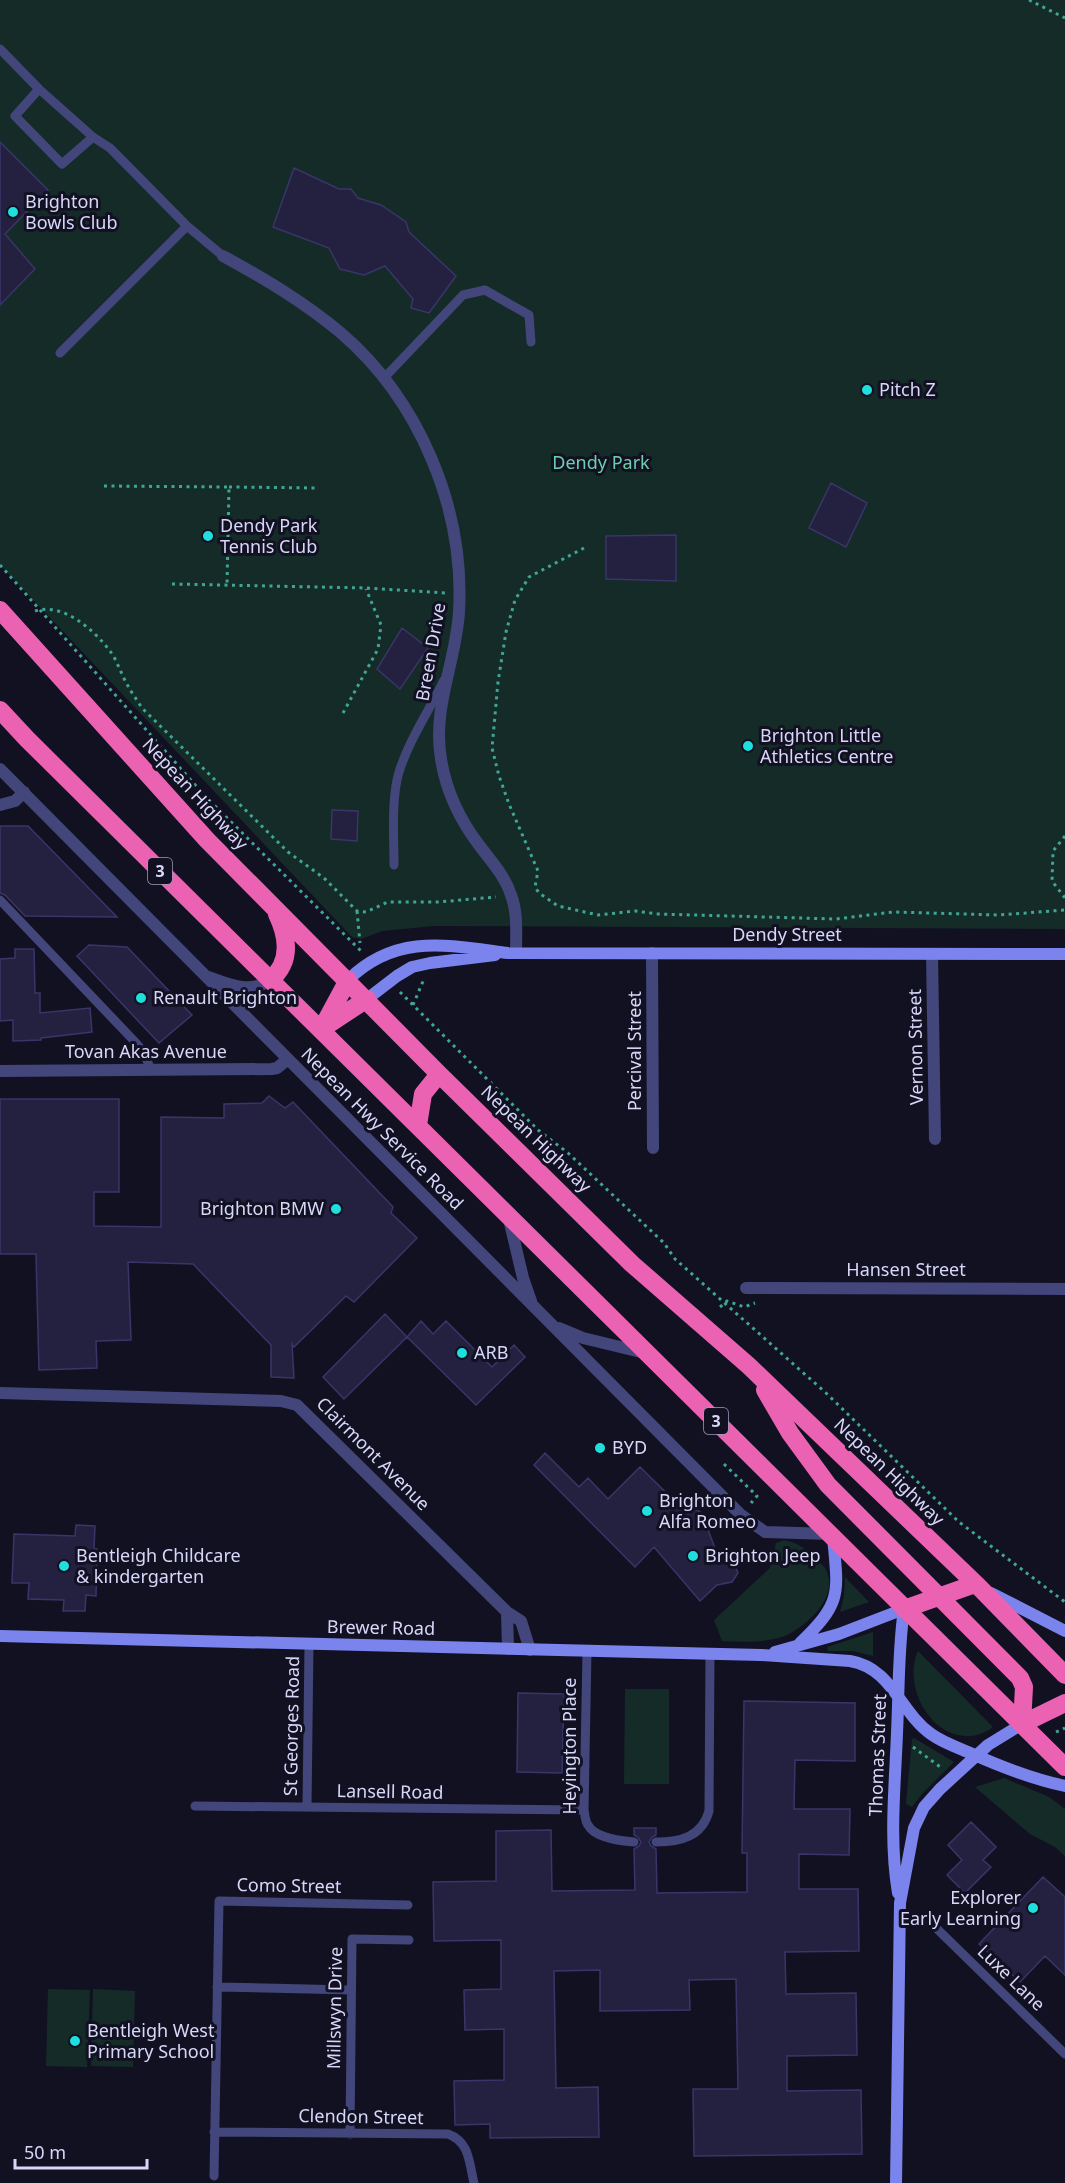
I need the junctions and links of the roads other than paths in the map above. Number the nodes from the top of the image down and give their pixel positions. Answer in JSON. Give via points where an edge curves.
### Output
{"nodes":[{"id":1,"x":0,"y":49,"type":"edge"},
{"id":2,"x":39,"y":89,"type":"junction"},
{"id":3,"x":93,"y":137,"type":"junction"},
{"id":4,"x":187,"y":226,"type":"junction"},
{"id":5,"x":223,"y":256,"type":"joint"},
{"id":6,"x":531,"y":342,"type":"dead end"},
{"id":7,"x":60,"y":353,"type":"dead end"},
{"id":8,"x":384,"y":378,"type":"junction"},
{"id":9,"x":0,"y":610,"type":"edge"},
{"id":10,"x":446,"y":675,"type":"junction"},
{"id":11,"x":0,"y":710,"type":"edge"},
{"id":12,"x":1,"y":767,"type":"edge"},
{"id":13,"x":24,"y":792,"type":"junction"},
{"id":14,"x":0,"y":805,"type":"edge"},
{"id":15,"x":394,"y":865,"type":"dead end"},
{"id":16,"x":0,"y":900,"type":"edge"},
{"id":17,"x":272,"y":904,"type":"junction"},
{"id":18,"x":512,"y":953,"type":"junction"},
{"id":19,"x":652,"y":953,"type":"junction"},
{"id":20,"x":932,"y":954,"type":"junction"},
{"id":21,"x":1065,"y":954,"type":"edge"},
{"id":22,"x":203,"y":974,"type":"junction"},
{"id":23,"x":270,"y":980,"type":"junction"},
{"id":24,"x":348,"y":980,"type":"junction"},
{"id":25,"x":367,"y":999,"type":"junction"},
{"id":26,"x":321,"y":1030,"type":"junction"},
{"id":27,"x":288,"y":1059,"type":"junction"},
{"id":28,"x":151,"y":1070,"type":"junction"},
{"id":29,"x":0,"y":1071,"type":"edge"},
{"id":30,"x":439,"y":1074,"type":"junction"},
{"id":31,"x":418,"y":1125,"type":"junction"},
{"id":32,"x":935,"y":1140,"type":"dead end"},
{"id":33,"x":653,"y":1148,"type":"dead end"},
{"id":34,"x":507,"y":1214,"type":"junction"},
{"id":35,"x":746,"y":1288,"type":"dead end"},
{"id":36,"x":1065,"y":1289,"type":"edge"},
{"id":37,"x":536,"y":1310,"type":"junction"},
{"id":38,"x":550,"y":1323,"type":"junction"},
{"id":39,"x":650,"y":1354,"type":"junction"},
{"id":40,"x":755,"y":1372,"type":"junction"},
{"id":41,"x":0,"y":1393,"type":"edge"},
{"id":42,"x":855,"y":1512,"type":"junction"},
{"id":43,"x":832,"y":1536,"type":"junction"},
{"id":44,"x":977,"y":1586,"type":"junction"},
{"id":45,"x":940,"y":1596,"type":"junction"},
{"id":46,"x":904,"y":1609,"type":"junction"},
{"id":47,"x":507,"y":1612,"type":"junction"},
{"id":48,"x":1065,"y":1631,"type":"edge"},
{"id":49,"x":0,"y":1636,"type":"edge"},
{"id":50,"x":309,"y":1644,"type":"junction"},
{"id":51,"x":797,"y":1646,"type":"junction"},
{"id":52,"x":508,"y":1649,"type":"junction"},
{"id":53,"x":530,"y":1650,"type":"junction"},
{"id":54,"x":587,"y":1651,"type":"junction"},
{"id":55,"x":710,"y":1654,"type":"junction"},
{"id":56,"x":761,"y":1655,"type":"junction"},
{"id":57,"x":1065,"y":1675,"type":"edge"},
{"id":58,"x":898,"y":1695,"type":"junction"},
{"id":59,"x":1065,"y":1703,"type":"edge"},
{"id":60,"x":1022,"y":1724,"type":"junction"},
{"id":61,"x":976,"y":1756,"type":"junction"},
{"id":62,"x":1065,"y":1767,"type":"edge"},
{"id":63,"x":1065,"y":1786,"type":"edge"},
{"id":64,"x":195,"y":1806,"type":"dead end"},
{"id":65,"x":307,"y":1808,"type":"junction"},
{"id":66,"x":584,"y":1810,"type":"junction"},
{"id":67,"x":634,"y":1842,"type":"dead end"},
{"id":68,"x":656,"y":1842,"type":"dead end"},
{"id":69,"x":900,"y":1904,"type":"junction"},
{"id":70,"x":408,"y":1905,"type":"dead end"},
{"id":71,"x":900,"y":1918,"type":"junction"},
{"id":72,"x":409,"y":1940,"type":"dead end"},
{"id":73,"x":217,"y":1987,"type":"junction"},
{"id":74,"x":351,"y":1990,"type":"junction"},
{"id":75,"x":1065,"y":2054,"type":"edge"},
{"id":76,"x":214,"y":2132,"type":"junction"},
{"id":77,"x":350,"y":2134,"type":"junction"},
{"id":78,"x":214,"y":2176,"type":"dead end"},
{"id":79,"x":474,"y":2183,"type":"edge"},
{"id":80,"x":896,"y":2183,"type":"edge"}],
"edges":[{"from":1,"to":2,"type":"lane"},
{"from":2,"to":3,"type":"lane"},
{"from":2,"to":3,"type":"lane","via":[[15,116],[62,164]]},
{"from":3,"to":4,"type":"lane","via":[[110,148]]},
{"from":4,"to":5,"type":"lane"},
{"from":4,"to":7,"type":"lane"},
{"from":5,"to":8,"type":"street","name":"Breen Drive","via":[[316,313]]},
{"from":6,"to":8,"type":"lane","via":[[529,315],[486,290],[463,295]]},
{"from":8,"to":10,"type":"street","name":"Breen Drive","via":[[398,396],[434,464],[454,530],[459,594]]},
{"from":9,"to":17,"type":"highway","name":"Nepean Highway","via":[[207,840]]},
{"from":10,"to":15,"type":"lane","via":[[398,775]]},
{"from":10,"to":18,"type":"street","name":"Breen Drive","via":[[439,712],[440,758],[445,780],[461,818],[507,883],[516,916]]},
{"from":11,"to":23,"type":"highway","number":"3"},
{"from":12,"to":13,"type":"street","name":"Nepean Hwy Service Road"},
{"from":13,"to":14,"type":"street","via":[[15,801]]},
{"from":13,"to":22,"type":"street","name":"Nepean Hwy Service Road"},
{"from":16,"to":28,"type":"lane","via":[[137,1044]]},
{"from":17,"to":23,"type":"highway","via":[[283,927],[286,948],[282,967]]},
{"from":17,"to":24,"type":"highway","name":"Nepean Highway"},
{"from":18,"to":19,"type":"street","name":"Dendy Street"},
{"from":18,"to":24,"type":"street","name":"Dendy Street","via":[[451,946],[412,947],[374,958]]},
{"from":18,"to":25,"type":"street","name":"Dendy Street","via":[[412,967]]},
{"from":19,"to":20,"type":"street","name":"Dendy Street"},
{"from":19,"to":33,"type":"street","name":"Percival Street"},
{"from":20,"to":21,"type":"street","name":"Dendy Street"},
{"from":20,"to":32,"type":"street","name":"Vernon Street"},
{"from":22,"to":23,"type":"street","name":"Nepean Hwy Service Road","via":[[241,987],[260,986]]},
{"from":22,"to":27,"type":"street","name":"Nepean Hwy Service Road"},
{"from":23,"to":26,"type":"highway","number":"3"},
{"from":24,"to":25,"type":"highway","name":"Nepean Highway"},
{"from":24,"to":26,"type":"highway"},
{"from":25,"to":26,"type":"highway"},
{"from":25,"to":30,"type":"highway","name":"Nepean Highway"},
{"from":26,"to":31,"type":"highway","number":"3"},
{"from":27,"to":28,"type":"street","name":"Tovan Akas Avenue","via":[[272,1069]]},
{"from":27,"to":37,"type":"street","name":"Nepean Hwy Service Road"},
{"from":28,"to":29,"type":"street","name":"Tovan Akas Avenue"},
{"from":30,"to":31,"type":"highway","via":[[423,1094]]},
{"from":30,"to":40,"type":"highway","name":"Nepean Highway","via":[[632,1264]]},
{"from":31,"to":34,"type":"highway","number":"3"},
{"from":34,"to":37,"type":"street","name":"Nepean Hwy Service Road","via":[[523,1278]]},
{"from":34,"to":39,"type":"highway","number":"3"},
{"from":35,"to":36,"type":"street","name":"Hansen Street"},
{"from":37,"to":38,"type":"street","name":"Nepean Hwy Service Road"},
{"from":38,"to":39,"type":"street","name":"Nepean Hwy Service Road","via":[[583,1338]]},
{"from":38,"to":43,"type":"street","name":"Nepean Hwy Service Road","via":[[750,1522],[765,1532]]},
{"from":39,"to":43,"type":"highway","number":"3"},
{"from":40,"to":42,"type":"highway","via":[[814,1468]]},
{"from":40,"to":44,"type":"highway","name":"Nepean Highway"},
{"from":41,"to":47,"type":"street","name":"Clairmont Avenue","via":[[281,1401],[297,1405]]},
{"from":42,"to":43,"type":"highway"},
{"from":42,"to":45,"type":"highway"},
{"from":43,"to":46,"type":"highway","number":"3"},
{"from":43,"to":51,"type":"street","via":[[837,1581],[834,1600],[822,1622]]},
{"from":44,"to":45,"type":"highway"},
{"from":44,"to":48,"type":"street"},
{"from":44,"to":57,"type":"highway","name":"Nepean Highway"},
{"from":45,"to":46,"type":"highway"},
{"from":45,"to":60,"type":"highway","via":[[1021,1679]]},
{"from":46,"to":51,"type":"street","name":"Brewer Road"},
{"from":46,"to":58,"type":"street","name":"Thomas Street"},
{"from":46,"to":60,"type":"highway","number":"3"},
{"from":47,"to":52,"type":"street"},
{"from":47,"to":53,"type":"street","name":"Clairmont Avenue","via":[[521,1621]]},
{"from":49,"to":50,"type":"street","name":"Brewer Road"},
{"from":50,"to":52,"type":"street","name":"Brewer Road"},
{"from":50,"to":65,"type":"lane","name":"St Georges Road"},
{"from":51,"to":56,"type":"street","name":"Brewer Road"},
{"from":52,"to":53,"type":"street","name":"Brewer Road"},
{"from":53,"to":54,"type":"street","name":"Brewer Road"},
{"from":54,"to":55,"type":"street","name":"Brewer Road"},
{"from":54,"to":66,"type":"lane","name":"Heyington Place"},
{"from":55,"to":56,"type":"street","name":"Brewer Road"},
{"from":55,"to":68,"type":"lane","via":[[707,1817],[701,1828],[682,1840]]},
{"from":56,"to":58,"type":"street","name":"Brewer Road","via":[[859,1663],[881,1675]]},
{"from":58,"to":61,"type":"street","name":"Brewer Road","via":[[932,1735]]},
{"from":58,"to":69,"type":"street","name":"Thomas Street","via":[[892,1842]]},
{"from":59,"to":60,"type":"highway"},
{"from":60,"to":61,"type":"street","name":"Thomas Street"},
{"from":60,"to":62,"type":"highway","number":"3"},
{"from":61,"to":63,"type":"street","name":"Brewer Road"},
{"from":61,"to":69,"type":"street","name":"Thomas Street","via":[[935,1794],[920,1814]]},
{"from":64,"to":65,"type":"lane","name":"Lansell Road"},
{"from":65,"to":66,"type":"lane","name":"Lansell Road"},
{"from":66,"to":67,"type":"lane","name":"Heyington Place","via":[[591,1829]]},
{"from":69,"to":71,"type":"street","name":"Thomas Street"},
{"from":70,"to":73,"type":"lane","name":"Como Street","via":[[219,1900]]},
{"from":71,"to":75,"type":"lane","name":"Luxe Lane","via":[[929,1921]]},
{"from":71,"to":80,"type":"street","name":"Thomas Street"},
{"from":72,"to":74,"type":"lane","name":"Millswyn Drive","via":[[352,1939]]},
{"from":73,"to":74,"type":"lane"},
{"from":73,"to":76,"type":"lane","name":"Como Street"},
{"from":74,"to":77,"type":"lane","name":"Millswyn Drive"},
{"from":76,"to":77,"type":"lane","name":"Clendon Street"},
{"from":76,"to":78,"type":"lane"},
{"from":77,"to":79,"type":"lane","name":"Clendon Street","via":[[448,2134],[465,2147]]}]}
